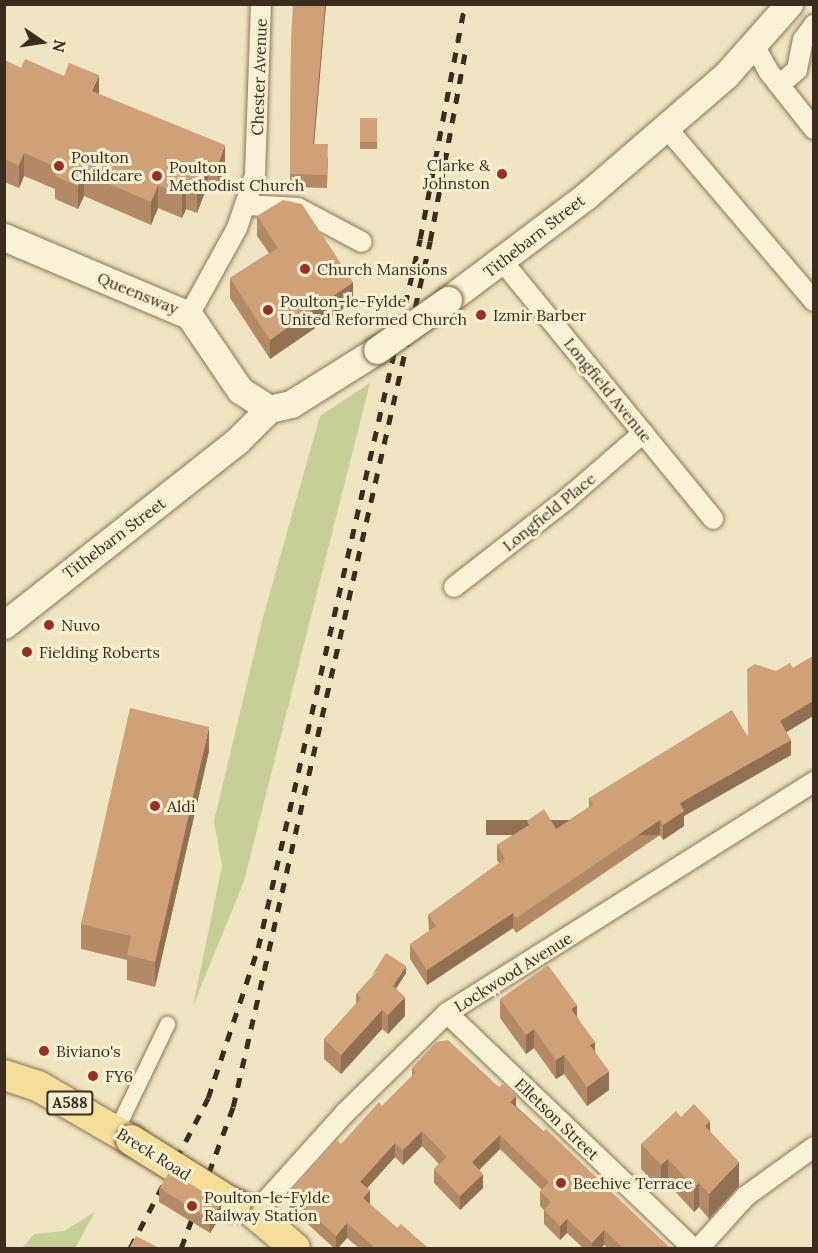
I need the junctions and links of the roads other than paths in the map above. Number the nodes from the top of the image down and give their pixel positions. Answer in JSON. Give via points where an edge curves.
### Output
{"nodes":[{"id":1,"x":261,"y":4,"type":"edge"},
{"id":2,"x":789,"y":4,"type":"edge"},
{"id":3,"x":813,"y":25,"type":"edge"},
{"id":4,"x":754,"y":45,"type":"junction"},
{"id":5,"x":779,"y":85,"type":"junction"},
{"id":6,"x":665,"y":126,"type":"junction"},
{"id":7,"x":813,"y":129,"type":"edge"},
{"id":8,"x":247,"y":205,"type":"junction"},
{"id":9,"x":4,"y":237,"type":"edge"},
{"id":10,"x":363,"y":242,"type":"dead end"},
{"id":11,"x":503,"y":262,"type":"junction"},
{"id":12,"x":813,"y":302,"type":"edge"},
{"id":13,"x":189,"y":315,"type":"junction"},
{"id":14,"x":240,"y":390,"type":"junction"},
{"id":15,"x":269,"y":409,"type":"junction"},
{"id":16,"x":643,"y":433,"type":"junction"},
{"id":17,"x":224,"y":451,"type":"junction"},
{"id":18,"x":713,"y":519,"type":"dead end"},
{"id":19,"x":454,"y":587,"type":"dead end"},
{"id":20,"x":4,"y":625,"type":"edge"},
{"id":21,"x":813,"y":782,"type":"edge"},
{"id":22,"x":447,"y":1013,"type":"junction"},
{"id":23,"x":167,"y":1024,"type":"dead end"},
{"id":24,"x":4,"y":1075,"type":"edge"},
{"id":25,"x":124,"y":1135,"type":"junction"},
{"id":26,"x":813,"y":1148,"type":"edge"},
{"id":27,"x":245,"y":1209,"type":"junction"},
{"id":28,"x":295,"y":1248,"type":"edge"},
{"id":29,"x":693,"y":1248,"type":"edge"},
{"id":30,"x":699,"y":1248,"type":"edge"}],
"edges":[{"from":1,"to":8,"type":"street","name":"Chester Avenue","via":[[255,175]]},
{"from":2,"to":4,"type":"main road","name":"Tithebarn Street"},
{"from":3,"to":5,"type":"street","via":[[803,40],[797,70]]},
{"from":4,"to":5,"type":"street"},
{"from":4,"to":6,"type":"main road","name":"Tithebarn Street","via":[[726,75]]},
{"from":5,"to":7,"type":"street"},
{"from":6,"to":11,"type":"main road","name":"Tithebarn Street"},
{"from":6,"to":12,"type":"street"},
{"from":8,"to":10,"type":"street","via":[[298,208]]},
{"from":8,"to":13,"type":"street","name":"Chester Avenue"},
{"from":9,"to":13,"type":"main road","name":"Queensway"},
{"from":11,"to":15,"type":"main road","name":"Tithebarn Street","bridge":true,"via":[[377,350],[291,404]]},
{"from":11,"to":16,"type":"street","name":"Longfield Avenue"},
{"from":13,"to":14,"type":"main road","name":"Queensway"},
{"from":14,"to":15,"type":"main road","name":"Queensway"},
{"from":14,"to":17,"type":"main road","name":"Tithebarn Street","via":[[239,416]]},
{"from":15,"to":17,"type":"main road","name":"Tithebarn Street"},
{"from":16,"to":18,"type":"street","name":"Longfield Avenue"},
{"from":16,"to":19,"type":"street","name":"Longfield Place","via":[[567,499]]},
{"from":17,"to":20,"type":"main road","name":"Tithebarn Street"},
{"from":21,"to":22,"type":"street","name":"Lockwood Avenue"},
{"from":22,"to":27,"type":"street","name":"Lockwood Avenue"},
{"from":22,"to":29,"type":"street","name":"Elletson Street"},
{"from":23,"to":25,"type":"street"},
{"from":24,"to":25,"type":"main road","name":"Breck Road","number":"A588","via":[[38,1086]]},
{"from":25,"to":27,"type":"main road","name":"Breck Road","number":"A588","bridge":true},
{"from":26,"to":30,"type":"street","via":[[746,1196]]},
{"from":27,"to":28,"type":"main road","name":"Breck Road","number":"A588"}]}
